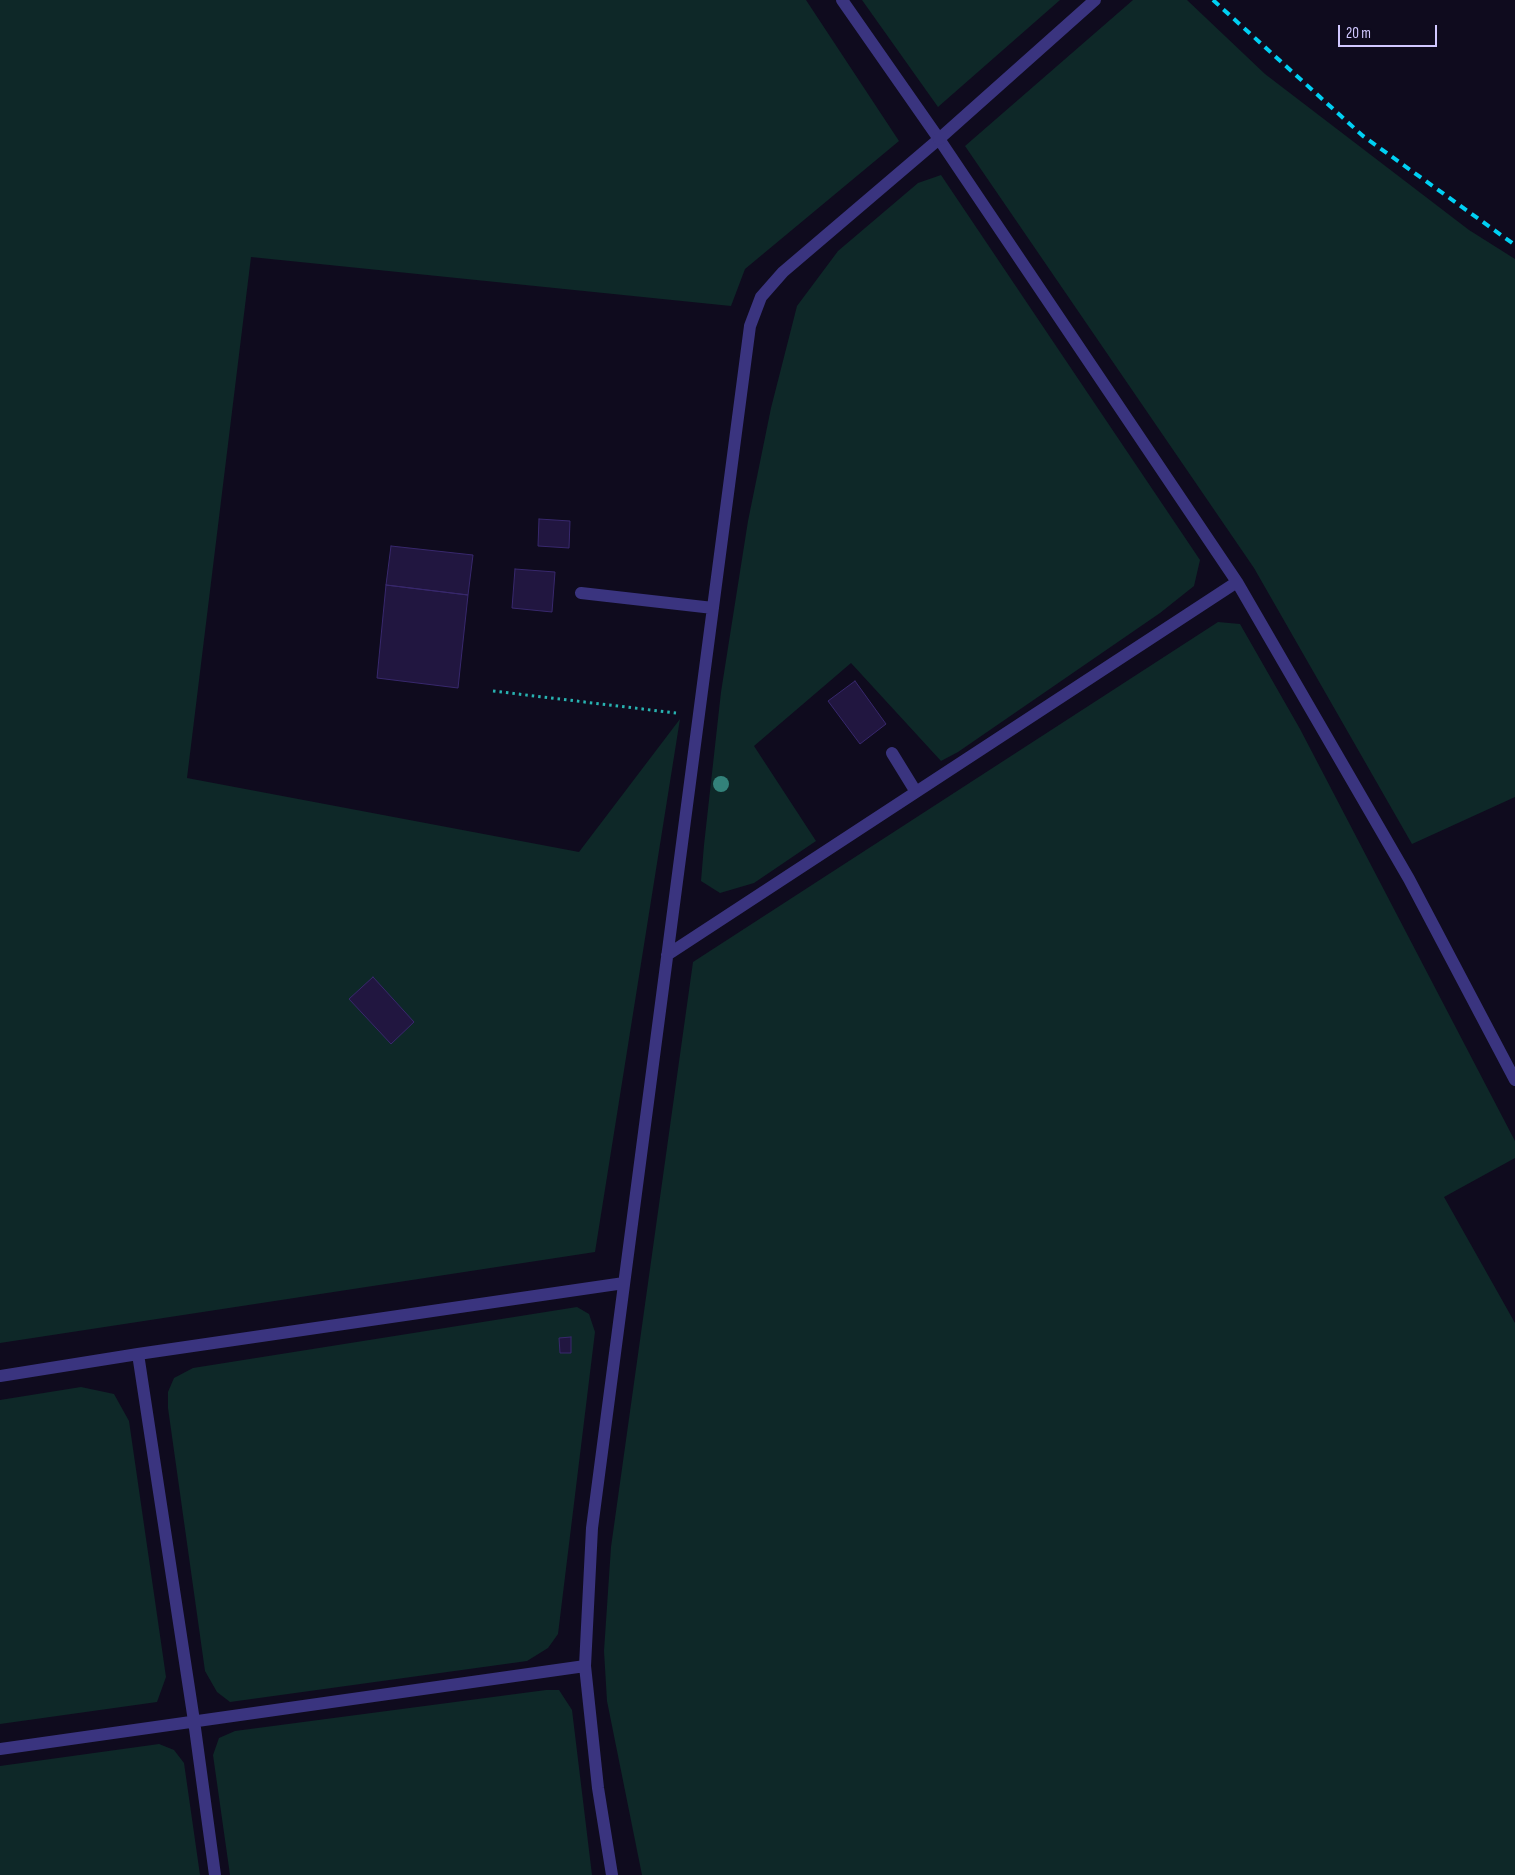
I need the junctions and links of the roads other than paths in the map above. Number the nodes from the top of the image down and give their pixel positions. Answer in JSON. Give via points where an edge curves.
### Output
{"nodes":[{"id":1,"x":842,"y":0,"type":"edge"},
{"id":2,"x":1095,"y":0,"type":"edge"},
{"id":3,"x":939,"y":139,"type":"junction"},
{"id":4,"x":1237,"y":582,"type":"junction"},
{"id":5,"x":581,"y":593,"type":"dead end"},
{"id":6,"x":713,"y":608,"type":"junction"},
{"id":7,"x":892,"y":753,"type":"dead end"},
{"id":8,"x":916,"y":792,"type":"junction"},
{"id":9,"x":667,"y":956,"type":"junction"},
{"id":10,"x":1515,"y":1080,"type":"edge"},
{"id":11,"x":624,"y":1283,"type":"junction"},
{"id":12,"x":138,"y":1354,"type":"junction"},
{"id":13,"x":0,"y":1376,"type":"edge"},
{"id":14,"x":585,"y":1666,"type":"junction"},
{"id":15,"x":194,"y":1721,"type":"junction"},
{"id":16,"x":0,"y":1749,"type":"edge"},
{"id":17,"x":215,"y":1875,"type":"edge"},
{"id":18,"x":612,"y":1875,"type":"edge"}],
"edges":[{"from":1,"to":3,"type":"street"},
{"from":2,"to":3,"type":"street"},
{"from":3,"to":4,"type":"street"},
{"from":3,"to":6,"type":"street","via":[[783,272],[761,296],[750,326]]},
{"from":4,"to":8,"type":"street"},
{"from":4,"to":10,"type":"street","via":[[1409,879]]},
{"from":5,"to":6,"type":"street"},
{"from":6,"to":9,"type":"street"},
{"from":7,"to":8,"type":"street"},
{"from":8,"to":9,"type":"street"},
{"from":9,"to":11,"type":"street"},
{"from":11,"to":12,"type":"street"},
{"from":11,"to":14,"type":"street","via":[[592,1528]]},
{"from":12,"to":13,"type":"street"},
{"from":12,"to":15,"type":"street"},
{"from":14,"to":15,"type":"street"},
{"from":14,"to":18,"type":"street","via":[[598,1788]]},
{"from":15,"to":16,"type":"street"},
{"from":15,"to":17,"type":"street"}]}
